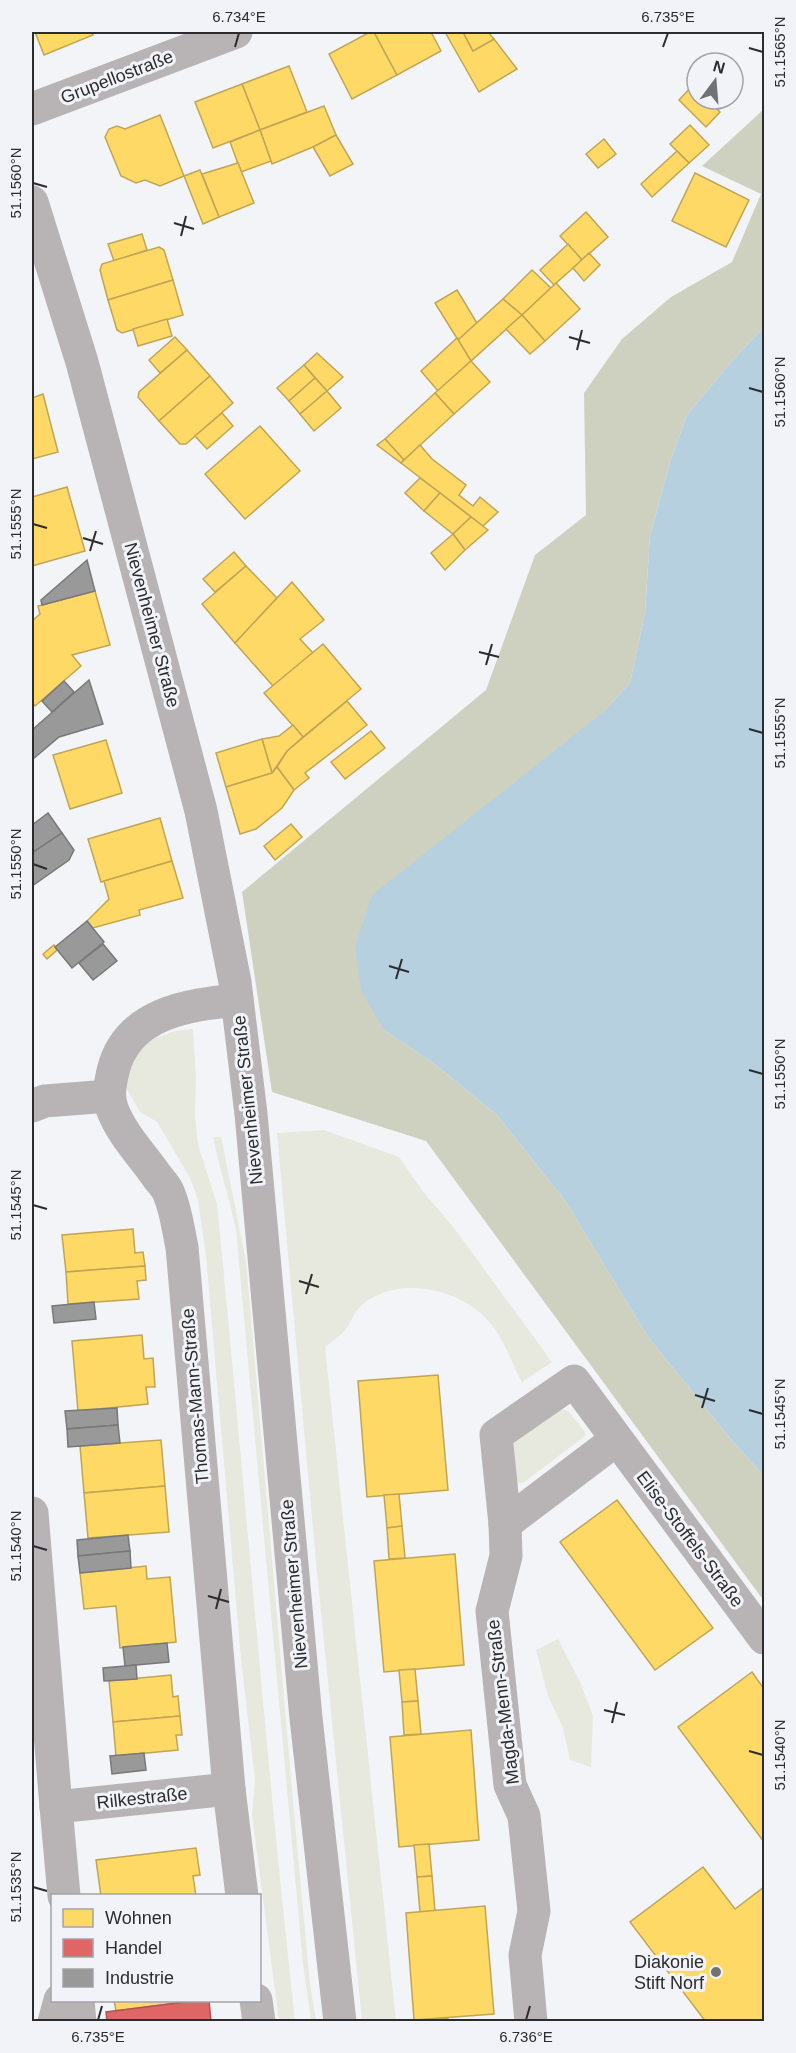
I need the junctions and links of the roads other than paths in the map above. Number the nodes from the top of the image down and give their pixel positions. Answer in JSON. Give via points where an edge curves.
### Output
{"nodes":[{"id":1,"x":236,"y":32,"type":"edge"},
{"id":2,"x":32,"y":109,"type":"edge"},
{"id":3,"x":32,"y":202,"type":"edge"},
{"id":4,"x":237,"y":1000,"type":"junction"},
{"id":5,"x":109,"y":1096,"type":"junction"},
{"id":6,"x":32,"y":1106,"type":"edge"},
{"id":7,"x":616,"y":1440,"type":"junction"},
{"id":8,"x":32,"y":1513,"type":"edge"},
{"id":9,"x":505,"y":1524,"type":"junction"},
{"id":10,"x":765,"y":1638,"type":"edge"},
{"id":11,"x":229,"y":1789,"type":"junction"},
{"id":12,"x":56,"y":1807,"type":"junction"},
{"id":13,"x":64,"y":1894,"type":"edge"},
{"id":14,"x":242,"y":1894,"type":"edge"},
{"id":15,"x":60,"y":2002,"type":"edge"},
{"id":16,"x":78,"y":2002,"type":"edge"},
{"id":17,"x":256,"y":2002,"type":"edge"},
{"id":18,"x":54,"y":2022,"type":"edge"},
{"id":19,"x":80,"y":2022,"type":"edge"},
{"id":20,"x":259,"y":2022,"type":"edge"},
{"id":21,"x":340,"y":2022,"type":"edge"},
{"id":22,"x":531,"y":2022,"type":"edge"}],
"edges":[{"from":1,"to":2,"type":"street","name":"Grupellostraße"},
{"from":3,"to":4,"type":"main road","name":"Nievenheimer Straße","via":[[82,362],[201,811]]},
{"from":4,"to":5,"type":"street","via":[[199,1004],[150,1020],[136,1030],[118,1053]]},
{"from":4,"to":21,"type":"main road","name":"Nievenheimer Straße","via":[[251,1114],[306,1718]]},
{"from":5,"to":6,"type":"street","via":[[45,1101]]},
{"from":5,"to":11,"type":"street","name":"Thomas-Mann-Straße","via":[[119,1124],[169,1192],[182,1247]]},
{"from":7,"to":9,"type":"street"},
{"from":7,"to":9,"type":"street","name":"Magda-Menn-Straße","via":[[574,1381],[496,1435]]},
{"from":7,"to":10,"type":"street","name":"Elise-Stoffels-Straße"},
{"from":8,"to":12,"type":"street"},
{"from":9,"to":22,"type":"street","name":"Magda-Menn-Straße","via":[[506,1556],[492,1611],[510,1785],[524,1816],[534,1911],[525,1955]]},
{"from":11,"to":12,"type":"street","name":"Rilkestraße"},
{"from":11,"to":14,"type":"street","name":"Thomas-Mann-Straße"},
{"from":12,"to":13,"type":"street"},
{"from":15,"to":18,"type":"street"},
{"from":16,"to":19,"type":"street"},
{"from":17,"to":20,"type":"street"}]}
